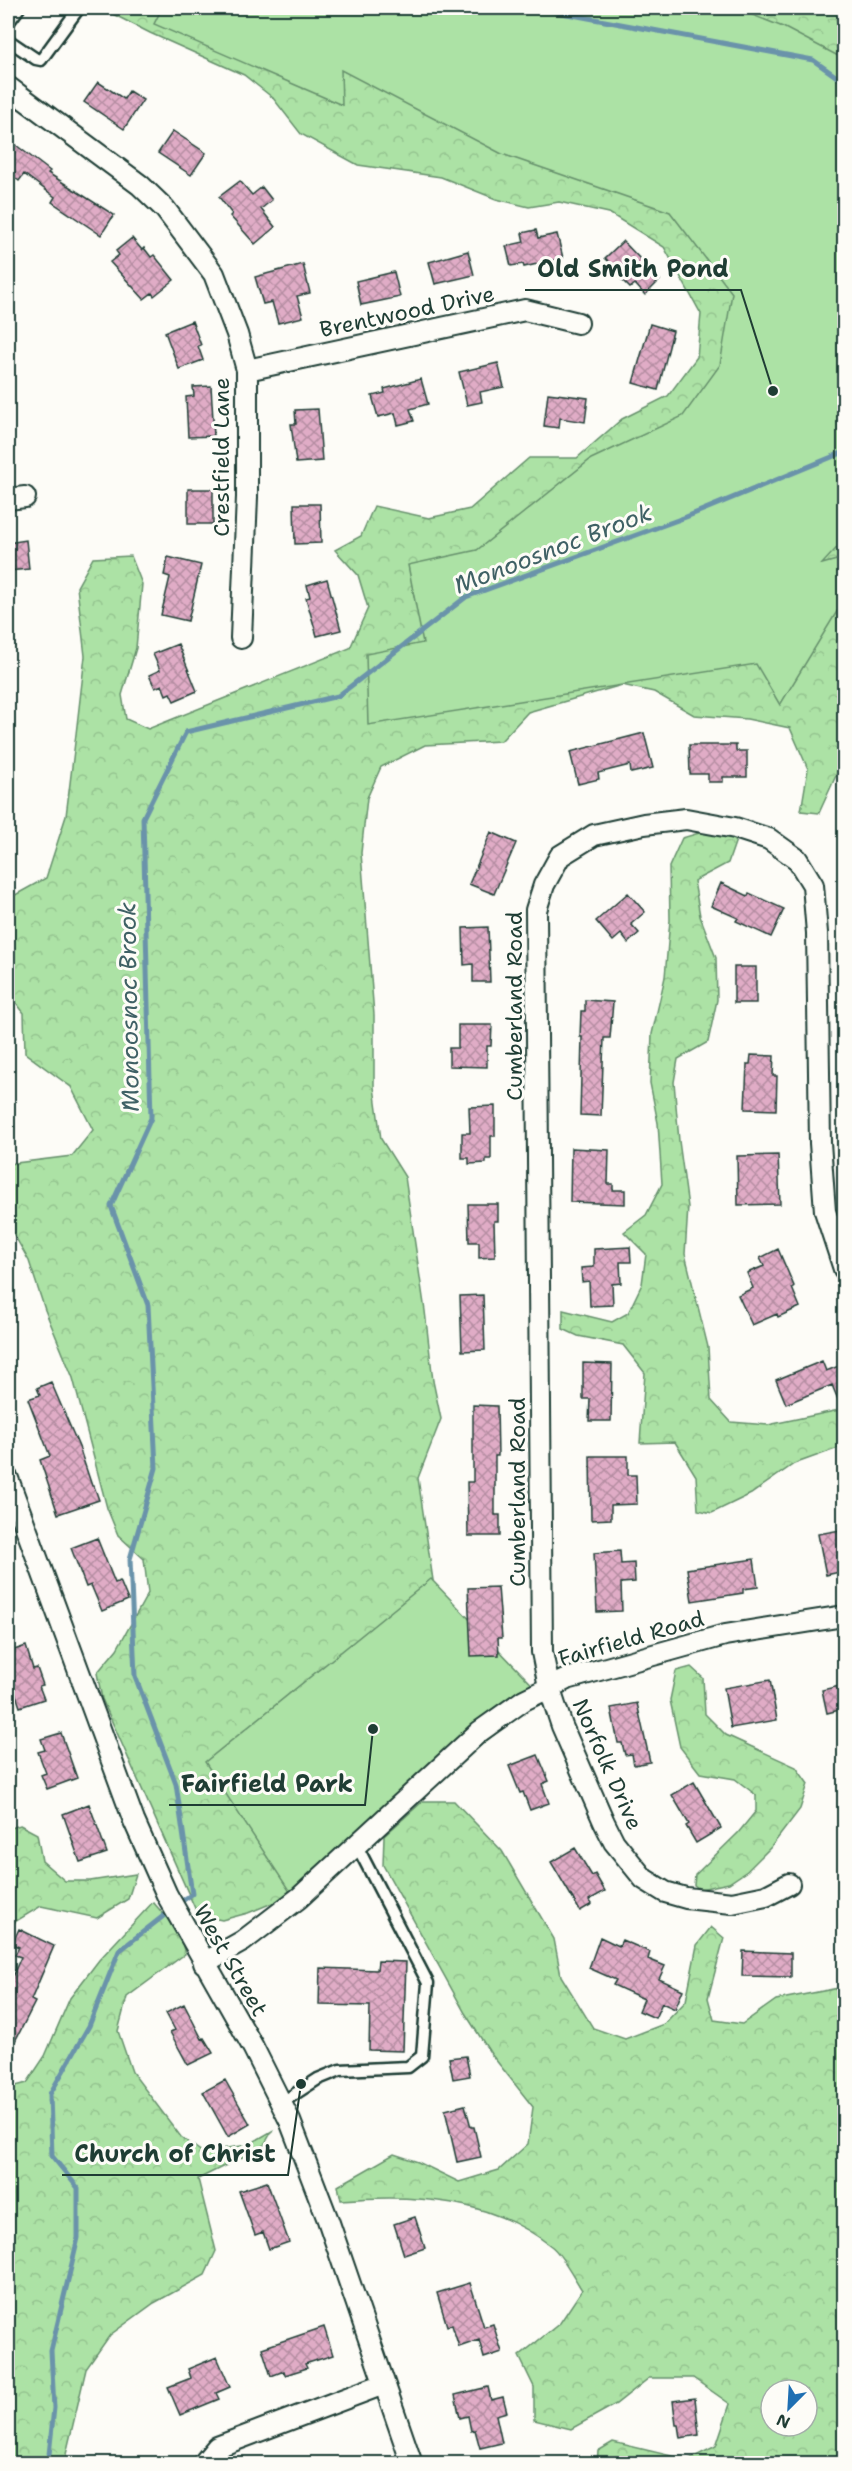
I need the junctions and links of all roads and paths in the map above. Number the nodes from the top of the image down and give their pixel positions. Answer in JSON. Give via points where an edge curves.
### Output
{"nodes":[{"id":1,"x":19,"y":8,"type":"edge"},
{"id":2,"x":79,"y":8,"type":"edge"},
{"id":3,"x":8,"y":23,"type":"edge"},
{"id":4,"x":8,"y":40,"type":"edge"},
{"id":5,"x":8,"y":87,"type":"edge"},
{"id":6,"x":578,"y":323,"type":"dead end"},
{"id":7,"x":247,"y":370,"type":"junction"},
{"id":8,"x":241,"y":638,"type":"dead end"},
{"id":9,"x":844,"y":1269,"type":"edge"},
{"id":10,"x":8,"y":1479,"type":"edge"},
{"id":11,"x":844,"y":1616,"type":"edge"},
{"id":12,"x":549,"y":1688,"type":"junction"},
{"id":13,"x":357,"y":1846,"type":"junction"},
{"id":14,"x":789,"y":1884,"type":"dead end"},
{"id":15,"x":204,"y":1963,"type":"junction"},
{"id":16,"x":281,"y":2103,"type":"junction"},
{"id":17,"x":384,"y":2384,"type":"junction"},
{"id":18,"x":203,"y":2463,"type":"edge"},
{"id":19,"x":412,"y":2463,"type":"edge"}],
"edges":[{"from":1,"to":3,"type":"lane"},
{"from":2,"to":4,"type":"lane","via":[[41,60]]},
{"from":5,"to":7,"type":"street","name":"Crestfield Lane","via":[[140,185],[165,210],[214,274]]},
{"from":6,"to":7,"type":"street","name":"Brentwood Drive","via":[[525,310]]},
{"from":7,"to":8,"type":"street","name":"Crestfield Lane"},
{"from":9,"to":12,"type":"street","name":"Cumberland Road","via":[[825,1211],[813,885],[797,859],[769,839],[686,819],[594,835],[560,856],[536,910],[542,1652]]},
{"from":10,"to":15,"type":"street","name":"West Street","via":[[134,1821]]},
{"from":11,"to":12,"type":"street","name":"Fairfield Road","via":[[725,1635],[567,1678]]},
{"from":12,"to":13,"type":"street","name":"Fairfield Road","via":[[524,1700],[479,1732]]},
{"from":12,"to":14,"type":"street","name":"Norfolk Drive","via":[[604,1822],[614,1842],[644,1879],[665,1892],[686,1898],[732,1903],[766,1896]]},
{"from":13,"to":15,"type":"street","name":"Fairfield Road","via":[[252,1934]]},
{"from":13,"to":16,"type":"lane","via":[[428,1983],[422,2056],[408,2067],[340,2070]]},
{"from":15,"to":16,"type":"street","name":"West Street"},
{"from":16,"to":17,"type":"street","name":"West Street","via":[[328,2220]]},
{"from":17,"to":18,"type":"street","via":[[217,2447]]},
{"from":17,"to":19,"type":"street","name":"West Street"}]}
